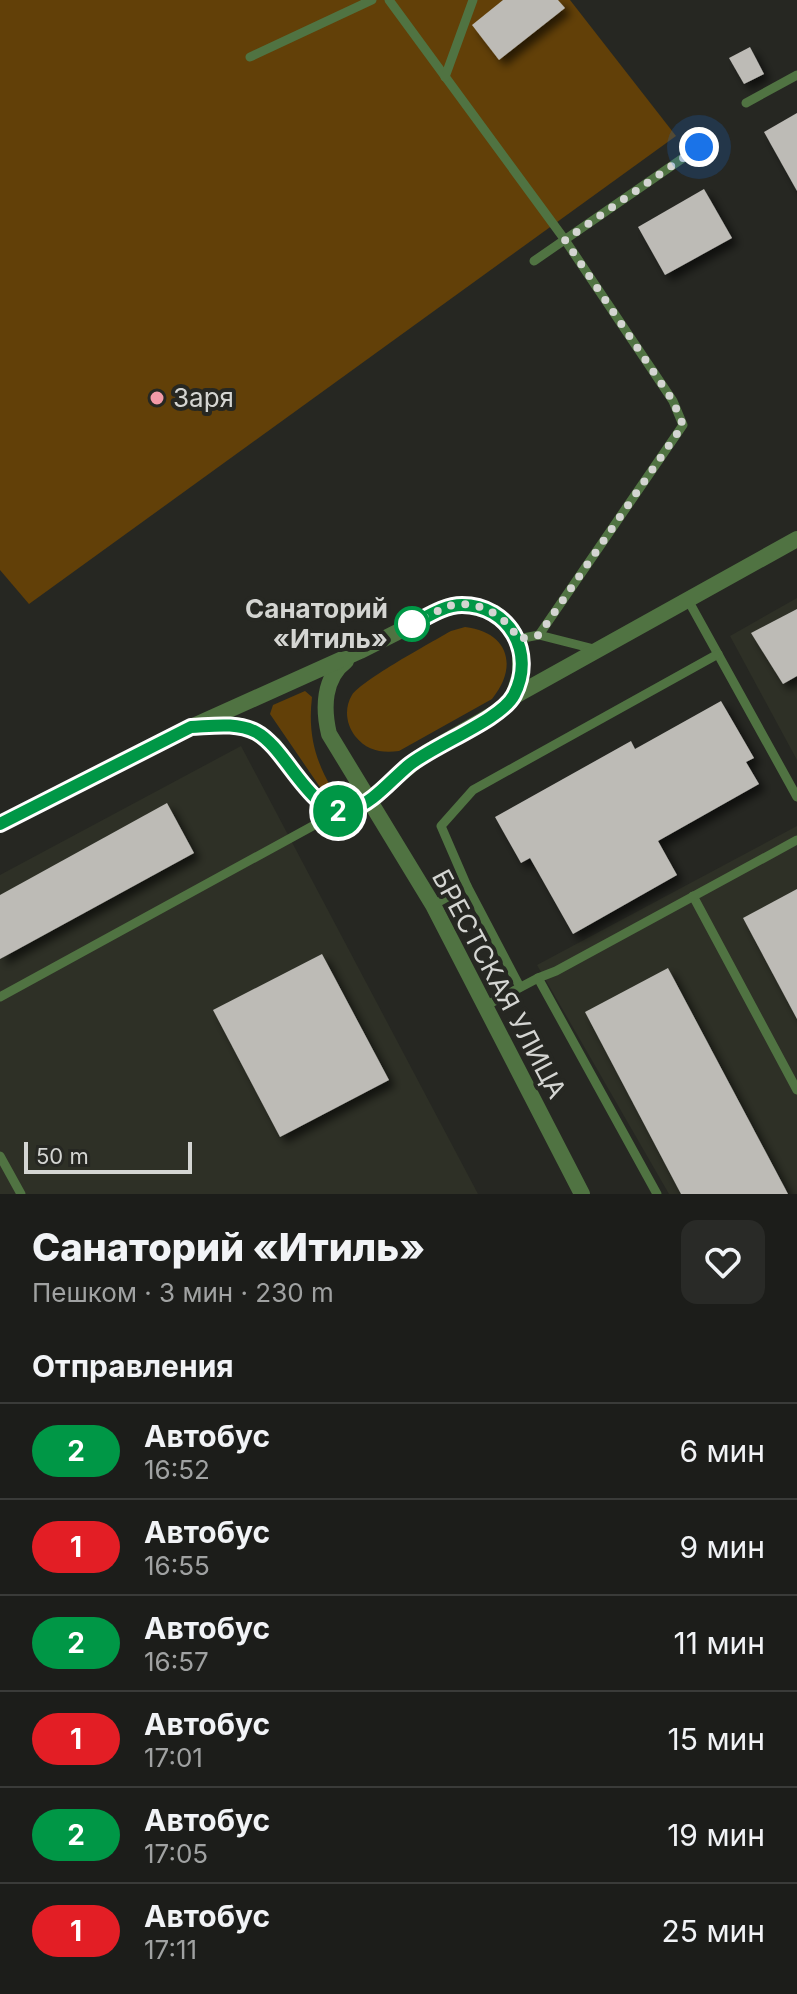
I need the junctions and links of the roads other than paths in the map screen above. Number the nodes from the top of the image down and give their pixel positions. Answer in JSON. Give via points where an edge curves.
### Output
{"nodes":[{"id":1,"x":372,"y":0,"type":"edge"},
{"id":2,"x":389,"y":0,"type":"edge"},
{"id":3,"x":473,"y":0,"type":"edge"},
{"id":4,"x":250,"y":57,"type":"dead end"},
{"id":5,"x":797,"y":75,"type":"edge"},
{"id":6,"x":445,"y":77,"type":"junction"},
{"id":7,"x":746,"y":103,"type":"dead end"},
{"id":8,"x":699,"y":147,"type":"dead end"},
{"id":9,"x":565,"y":240,"type":"junction"},
{"id":10,"x":534,"y":261,"type":"dead end"},
{"id":11,"x":797,"y":539,"type":"edge"},
{"id":12,"x":688,"y":600,"type":"junction"},
{"id":13,"x":539,"y":635,"type":"junction"},
{"id":14,"x":518,"y":639,"type":"junction"},
{"id":15,"x":598,"y":650,"type":"junction"},
{"id":16,"x":360,"y":651,"type":"junction"},
{"id":17,"x":718,"y":654,"type":"junction"},
{"id":18,"x":513,"y":697,"type":"junction"},
{"id":19,"x":191,"y":727,"type":"junction"},
{"id":20,"x":797,"y":797,"type":"edge"},
{"id":21,"x":369,"y":800,"type":"junction"},
{"id":22,"x":340,"y":811,"type":"junction"},
{"id":23,"x":0,"y":824,"type":"edge"},
{"id":24,"x":797,"y":840,"type":"edge"},
{"id":25,"x":467,"y":886,"type":"junction"},
{"id":26,"x":693,"y":896,"type":"junction"},
{"id":27,"x":433,"y":905,"type":"junction"},
{"id":28,"x":538,"y":978,"type":"junction"},
{"id":29,"x":520,"y":987,"type":"junction"},
{"id":30,"x":0,"y":997,"type":"edge"},
{"id":31,"x":485,"y":1006,"type":"junction"},
{"id":32,"x":797,"y":1090,"type":"edge"},
{"id":33,"x":0,"y":1156,"type":"edge"},
{"id":34,"x":21,"y":1194,"type":"edge"},
{"id":35,"x":582,"y":1194,"type":"edge"},
{"id":36,"x":657,"y":1194,"type":"edge"}],
"edges":[{"from":1,"to":4,"type":"lane"},
{"from":2,"to":6,"type":"lane"},
{"from":3,"to":6,"type":"lane"},
{"from":5,"to":7,"type":"lane"},
{"from":6,"to":9,"type":"lane"},
{"from":8,"to":9,"type":"lane"},
{"from":9,"to":10,"type":"lane"},
{"from":9,"to":13,"type":"lane","via":[[673,401],[683,425]]},
{"from":11,"to":12,"type":"street"},
{"from":12,"to":15,"type":"street"},
{"from":12,"to":17,"type":"lane"},
{"from":13,"to":14,"type":"lane"},
{"from":13,"to":15,"type":"lane"},
{"from":14,"to":16,"type":"street","via":[[495,613],[461,605],[449,606]]},
{"from":14,"to":18,"type":"street","via":[[521,667]]},
{"from":15,"to":18,"type":"street"},
{"from":16,"to":19,"type":"street"},
{"from":16,"to":21,"type":"street","name":"БРЕСТСКАЯ УЛИЦА","via":[[338,667],[324,711],[329,734]]},
{"from":17,"to":20,"type":"lane"},
{"from":17,"to":25,"type":"lane","via":[[473,790],[441,826]]},
{"from":18,"to":21,"type":"street","via":[[427,752]]},
{"from":19,"to":22,"type":"street","via":[[237,725],[264,737],[319,801]]},
{"from":19,"to":23,"type":"street"},
{"from":21,"to":22,"type":"street"},
{"from":21,"to":27,"type":"street","name":"БРЕСТСКАЯ УЛИЦА"},
{"from":22,"to":30,"type":"lane"},
{"from":24,"to":26,"type":"lane"},
{"from":25,"to":27,"type":"lane"},
{"from":25,"to":29,"type":"lane"},
{"from":26,"to":28,"type":"lane"},
{"from":26,"to":32,"type":"lane"},
{"from":27,"to":31,"type":"street","name":"БРЕСТСКАЯ УЛИЦА"},
{"from":28,"to":29,"type":"lane"},
{"from":28,"to":36,"type":"lane"},
{"from":29,"to":31,"type":"lane"},
{"from":31,"to":35,"type":"street","name":"БРЕСТСКАЯ УЛИЦА"},
{"from":33,"to":34,"type":"lane"}]}
